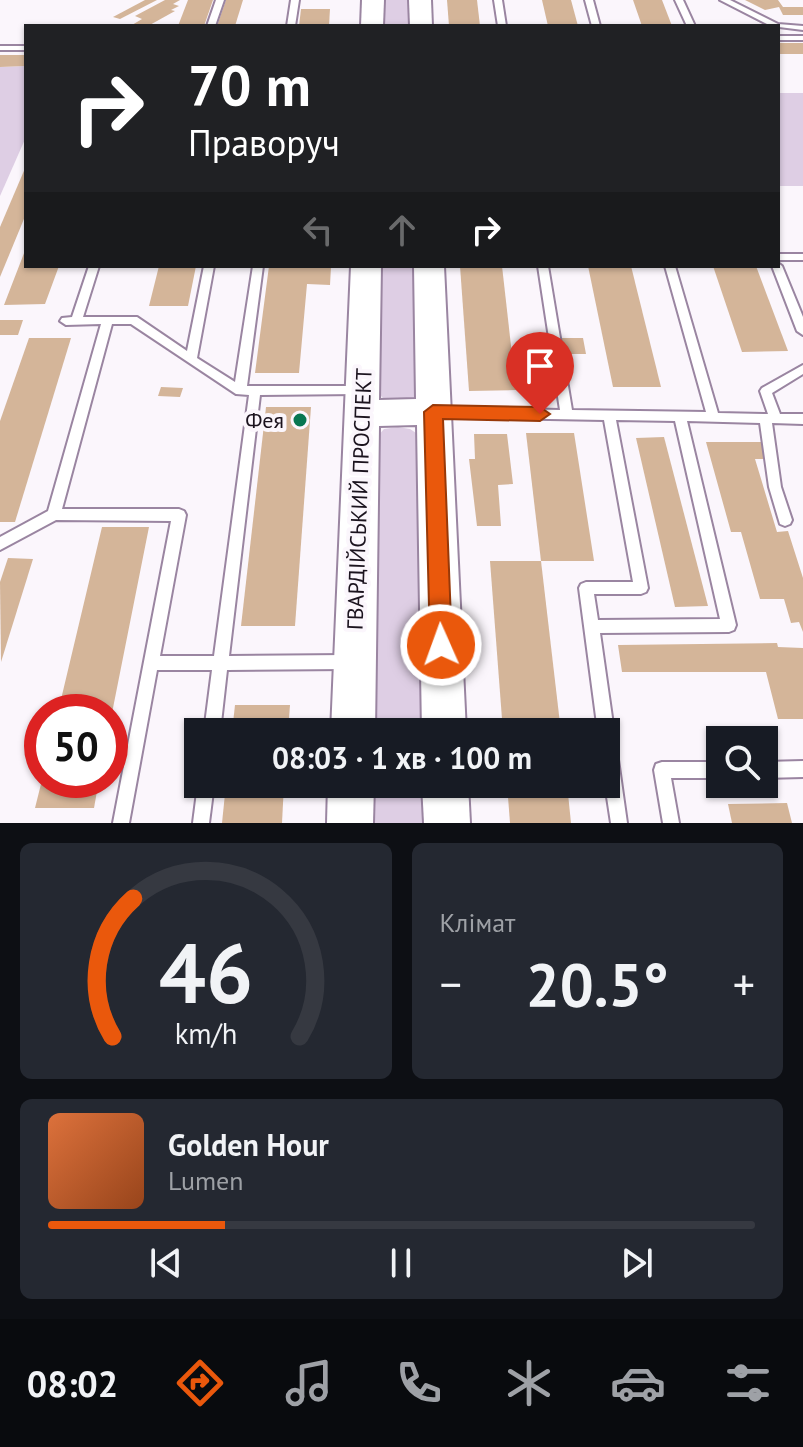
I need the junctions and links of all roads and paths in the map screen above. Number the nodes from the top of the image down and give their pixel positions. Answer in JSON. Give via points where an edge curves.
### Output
{"nodes":[{"id":1,"x":220,"y":0,"type":"edge"},
{"id":2,"x":295,"y":0,"type":"edge"},
{"id":3,"x":373,"y":0,"type":"edge"},
{"id":4,"x":420,"y":0,"type":"edge"},
{"id":5,"x":498,"y":0,"type":"edge"},
{"id":6,"x":589,"y":0,"type":"edge"},
{"id":7,"x":679,"y":0,"type":"edge"},
{"id":8,"x":724,"y":0,"type":"edge"},
{"id":9,"x":212,"y":24,"type":"edge"},
{"id":10,"x":291,"y":24,"type":"edge"},
{"id":11,"x":372,"y":24,"type":"edge"},
{"id":12,"x":421,"y":24,"type":"edge"},
{"id":13,"x":502,"y":24,"type":"edge"},
{"id":14,"x":595,"y":24,"type":"edge"},
{"id":15,"x":690,"y":24,"type":"edge"},
{"id":16,"x":773,"y":24,"type":"edge"},
{"id":17,"x":780,"y":26,"type":"edge"},
{"id":18,"x":803,"y":28,"type":"edge"},
{"id":19,"x":780,"y":38,"type":"edge"},
{"id":20,"x":803,"y":38,"type":"edge"},
{"id":21,"x":0,"y":48,"type":"edge"},
{"id":22,"x":24,"y":48,"type":"edge"},
{"id":23,"x":780,"y":257,"type":"edge"},
{"id":24,"x":803,"y":257,"type":"edge"},
{"id":25,"x":93,"y":268,"type":"edge"},
{"id":26,"x":209,"y":268,"type":"edge"},
{"id":27,"x":258,"y":268,"type":"edge"},
{"id":28,"x":366,"y":268,"type":"edge"},
{"id":29,"x":429,"y":268,"type":"edge"},
{"id":30,"x":543,"y":268,"type":"edge"},
{"id":31,"x":671,"y":268,"type":"edge"},
{"id":32,"x":778,"y":268,"type":"edge"},
{"id":33,"x":108,"y":320,"type":"junction"},
{"id":34,"x":803,"y":331,"type":"edge"},
{"id":35,"x":191,"y":360,"type":"junction"},
{"id":36,"x":803,"y":369,"type":"edge"},
{"id":37,"x":248,"y":391,"type":"junction"},
{"id":38,"x":362,"y":402,"type":"junction"},
{"id":39,"x":433,"y":412,"type":"junction"},
{"id":40,"x":567,"y":414,"type":"junction"},
{"id":41,"x":609,"y":415,"type":"junction"},
{"id":42,"x":680,"y":416,"type":"junction"},
{"id":43,"x":713,"y":417,"type":"junction"},
{"id":44,"x":770,"y":418,"type":"junction"},
{"id":45,"x":803,"y":419,"type":"edge"},
{"id":46,"x":54,"y":514,"type":"junction"},
{"id":47,"x":785,"y":520,"type":"dead end"},
{"id":48,"x":0,"y":545,"type":"edge"},
{"id":49,"x":590,"y":627,"type":"junction"},
{"id":50,"x":355,"y":662,"type":"junction"},
{"id":51,"x":151,"y":663,"type":"junction"},
{"id":52,"x":221,"y":663,"type":"junction"},
{"id":53,"x":214,"y":718,"type":"edge"},
{"id":54,"x":353,"y":718,"type":"edge"},
{"id":55,"x":444,"y":718,"type":"edge"},
{"id":56,"x":604,"y":718,"type":"edge"},
{"id":57,"x":803,"y":769,"type":"edge"},
{"id":58,"x":706,"y":770,"type":"edge"},
{"id":59,"x":778,"y":770,"type":"edge"},
{"id":60,"x":204,"y":798,"type":"edge"},
{"id":61,"x":351,"y":798,"type":"edge"},
{"id":62,"x":446,"y":798,"type":"edge"},
{"id":63,"x":615,"y":798,"type":"edge"},
{"id":64,"x":121,"y":823,"type":"edge"},
{"id":65,"x":201,"y":823,"type":"edge"},
{"id":66,"x":350,"y":823,"type":"edge"},
{"id":67,"x":447,"y":823,"type":"edge"},
{"id":68,"x":619,"y":823,"type":"edge"},
{"id":69,"x":671,"y":823,"type":"edge"}],
"edges":[{"from":1,"to":9,"type":"lane"},
{"from":2,"to":10,"type":"lane"},
{"from":3,"to":11,"type":"main road"},
{"from":4,"to":12,"type":"main road"},
{"from":5,"to":13,"type":"lane"},
{"from":6,"to":14,"type":"lane"},
{"from":7,"to":15,"type":"lane"},
{"from":8,"to":16,"type":"lane"},
{"from":17,"to":18,"type":"lane"},
{"from":19,"to":20,"type":"lane"},
{"from":21,"to":22,"type":"lane"},
{"from":23,"to":24,"type":"lane"},
{"from":25,"to":33,"type":"lane","via":[[72,321]]},
{"from":26,"to":35,"type":"lane"},
{"from":27,"to":37,"type":"lane"},
{"from":28,"to":38,"type":"main road","name":"ГВАРДІЙСЬКИЙ ПРОСПЕКТ"},
{"from":29,"to":39,"type":"main road"},
{"from":30,"to":40,"type":"lane"},
{"from":31,"to":43,"type":"lane"},
{"from":32,"to":34,"type":"lane"},
{"from":33,"to":35,"type":"lane","via":[[133,320]]},
{"from":33,"to":46,"type":"lane"},
{"from":35,"to":37,"type":"lane"},
{"from":36,"to":44,"type":"lane","via":[[766,391]]},
{"from":37,"to":38,"type":"lane"},
{"from":37,"to":52,"type":"lane"},
{"from":38,"to":39,"type":"main road"},
{"from":38,"to":50,"type":"main road","name":"ГВАРДІЙСЬКИЙ ПРОСПЕКТ"},
{"from":39,"to":40,"type":"lane"},
{"from":39,"to":55,"type":"main road"},
{"from":40,"to":41,"type":"lane"},
{"from":41,"to":42,"type":"lane"},
{"from":41,"to":49,"type":"lane","via":[[641,588],[586,588]]},
{"from":42,"to":43,"type":"lane"},
{"from":42,"to":49,"type":"lane","via":[[729,625]]},
{"from":43,"to":44,"type":"lane"},
{"from":44,"to":45,"type":"lane"},
{"from":44,"to":47,"type":"lane","via":[[775,487]]},
{"from":46,"to":48,"type":"lane"},
{"from":46,"to":51,"type":"lane","via":[[179,515]]},
{"from":49,"to":56,"type":"lane"},
{"from":50,"to":52,"type":"lane"},
{"from":50,"to":54,"type":"main road","name":"ГВАРДІЙСЬКИЙ ПРОСПЕКТ"},
{"from":51,"to":52,"type":"lane"},
{"from":51,"to":64,"type":"lane"},
{"from":52,"to":53,"type":"lane"},
{"from":57,"to":59,"type":"lane"},
{"from":58,"to":69,"type":"lane","via":[[662,770]]},
{"from":60,"to":65,"type":"lane"},
{"from":61,"to":66,"type":"main road"},
{"from":62,"to":67,"type":"main road"},
{"from":63,"to":68,"type":"lane"}]}
